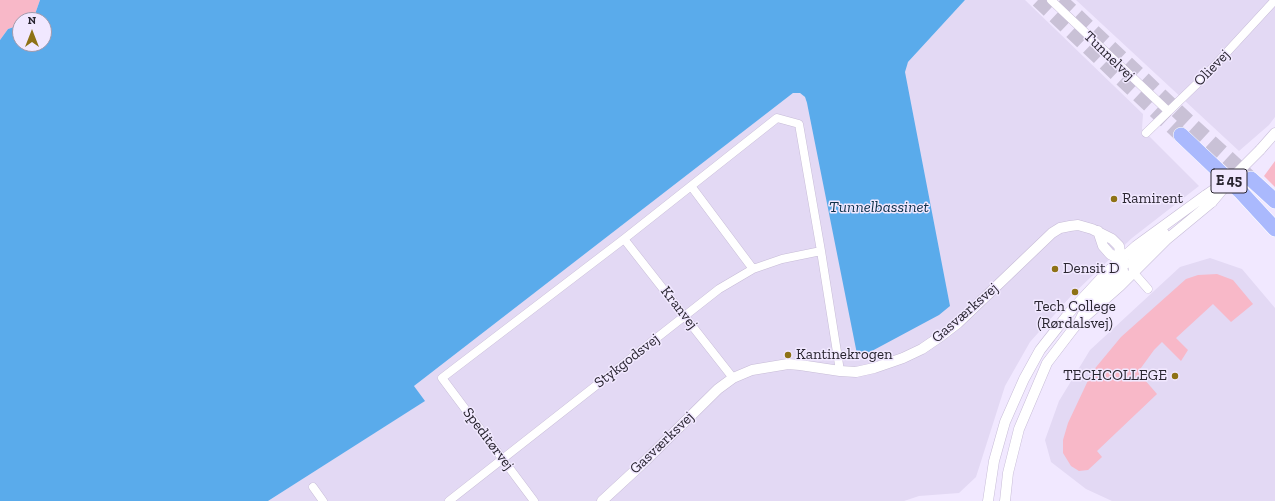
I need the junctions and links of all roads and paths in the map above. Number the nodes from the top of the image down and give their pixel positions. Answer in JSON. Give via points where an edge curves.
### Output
{"nodes":[{"id":1,"x":1051,"y":0,"type":"edge"},
{"id":2,"x":1274,"y":0,"type":"edge"},
{"id":3,"x":1168,"y":111,"type":"junction"},
{"id":4,"x":1146,"y":133,"type":"dead end"},
{"id":5,"x":1275,"y":133,"type":"edge"},
{"id":6,"x":1181,"y":135,"type":"tunnel mouth"},
{"id":7,"x":1231,"y":179,"type":"junction"},
{"id":8,"x":1251,"y":179,"type":"tunnel mouth"},
{"id":9,"x":691,"y":186,"type":"junction"},
{"id":10,"x":1209,"y":198,"type":"junction"},
{"id":11,"x":1275,"y":201,"type":"edge"},
{"id":12,"x":1172,"y":222,"type":"junction"},
{"id":13,"x":1275,"y":229,"type":"edge"},
{"id":14,"x":624,"y":239,"type":"junction"},
{"id":15,"x":821,"y":251,"type":"junction"},
{"id":16,"x":1121,"y":260,"type":"junction"},
{"id":17,"x":753,"y":269,"type":"junction"},
{"id":18,"x":1134,"y":273,"type":"junction"},
{"id":19,"x":1148,"y":289,"type":"dead end"},
{"id":20,"x":684,"y":316,"type":"junction"},
{"id":21,"x":1079,"y":322,"type":"junction"},
{"id":22,"x":840,"y":371,"type":"junction"},
{"id":23,"x":733,"y":378,"type":"junction"},
{"id":24,"x":502,"y":458,"type":"junction"},
{"id":25,"x":313,"y":487,"type":"dead end"},
{"id":26,"x":324,"y":501,"type":"edge"},
{"id":27,"x":449,"y":501,"type":"edge"},
{"id":28,"x":534,"y":501,"type":"edge"},
{"id":29,"x":602,"y":501,"type":"edge"},
{"id":30,"x":988,"y":501,"type":"edge"},
{"id":31,"x":1005,"y":501,"type":"edge"}],
"edges":[{"from":1,"to":3,"type":"street","name":"Tunnelvej"},
{"from":2,"to":3,"type":"street","name":"Olievej","via":[[1205,76]]},
{"from":3,"to":4,"type":"street","name":"Olievej"},
{"from":5,"to":7,"type":"street","bridge":true},
{"from":6,"to":7,"type":"highway","number":"E 45"},
{"from":7,"to":10,"type":"street","bridge":true},
{"from":7,"to":13,"type":"highway","number":"E 45"},
{"from":8,"to":11,"type":"highway","number":"E 45"},
{"from":9,"to":14,"type":"street"},
{"from":9,"to":15,"type":"street","via":[[777,118],[799,124]]},
{"from":9,"to":17,"type":"street"},
{"from":10,"to":12,"type":"street"},
{"from":10,"to":18,"type":"street"},
{"from":12,"to":16,"type":"street","via":[[1136,246]]},
{"from":12,"to":18,"type":"street","via":[[1133,261]]},
{"from":14,"to":20,"type":"street","name":"Kranvej"},
{"from":14,"to":24,"type":"street","name":"Speditørvej","via":[[442,378]]},
{"from":15,"to":17,"type":"street","name":"Stykgodsvej","via":[[782,259]]},
{"from":15,"to":22,"type":"street"},
{"from":16,"to":18,"type":"street"},
{"from":16,"to":21,"type":"street","via":[[1123,271],[1089,302]]},
{"from":16,"to":22,"type":"street","name":"Gasværksvej","via":[[1119,246],[1098,231],[1078,225],[1060,228],[958,323],[928,345],[903,358],[874,368],[856,372]]},
{"from":16,"to":30,"type":"street","via":[[1069,313],[1040,350],[1027,373],[1005,422],[994,462]]},
{"from":17,"to":20,"type":"street","name":"Stykgodsvej","via":[[719,289]]},
{"from":18,"to":19,"type":"street"},
{"from":18,"to":21,"type":"street"},
{"from":20,"to":23,"type":"street","name":"Kranvej"},
{"from":20,"to":24,"type":"street","name":"Stykgodsvej"},
{"from":21,"to":31,"type":"street","via":[[1047,363],[1018,429],[1011,456]]},
{"from":22,"to":23,"type":"street","name":"Gasværksvej","via":[[788,364],[752,370]]},
{"from":23,"to":29,"type":"street","name":"Gasværksvej","via":[[718,389]]},
{"from":24,"to":27,"type":"street"},
{"from":24,"to":28,"type":"street","name":"Speditørvej"},
{"from":25,"to":26,"type":"street"}]}
